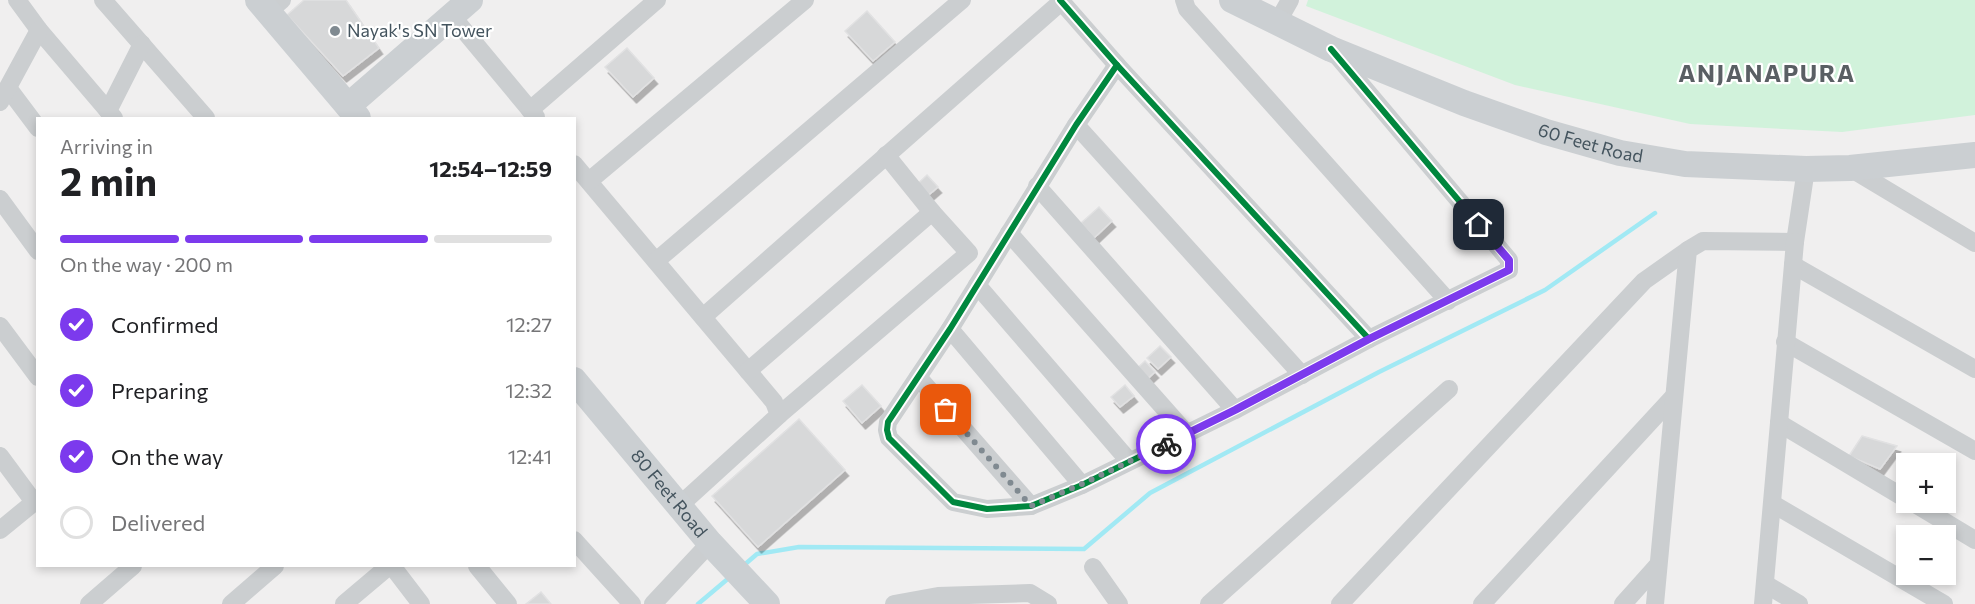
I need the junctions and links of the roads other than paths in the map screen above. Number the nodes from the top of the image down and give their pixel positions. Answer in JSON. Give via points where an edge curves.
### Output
{"nodes":[{"id":1,"x":18,"y":0,"type":"edge"},
{"id":2,"x":657,"y":0,"type":"edge"},
{"id":3,"x":805,"y":0,"type":"edge"},
{"id":4,"x":962,"y":0,"type":"edge"},
{"id":5,"x":1184,"y":0,"type":"edge"},
{"id":6,"x":1232,"y":0,"type":"edge"},
{"id":7,"x":1290,"y":0,"type":"edge"},
{"id":8,"x":105,"y":1,"type":"edge"},
{"id":9,"x":1061,"y":1,"type":"edge"},
{"id":10,"x":269,"y":4,"type":"edge"},
{"id":11,"x":461,"y":8,"type":"edge"},
{"id":12,"x":1277,"y":23,"type":"junction"},
{"id":13,"x":39,"y":30,"type":"junction"},
{"id":14,"x":142,"y":44,"type":"junction"},
{"id":15,"x":1331,"y":49,"type":"junction"},
{"id":16,"x":1117,"y":65,"type":"junction"},
{"id":17,"x":4,"y":95,"type":"edge"},
{"id":18,"x":353,"y":112,"type":"edge"},
{"id":19,"x":533,"y":114,"type":"edge"},
{"id":20,"x":111,"y":115,"type":"edge"},
{"id":21,"x":205,"y":117,"type":"edge"},
{"id":22,"x":1076,"y":125,"type":"junction"},
{"id":23,"x":36,"y":126,"type":"edge"},
{"id":24,"x":886,"y":155,"type":"junction"},
{"id":25,"x":1975,"y":155,"type":"edge"},
{"id":26,"x":576,"y":166,"type":"edge"},
{"id":27,"x":1850,"y":168,"type":"junction"},
{"id":28,"x":1806,"y":170,"type":"junction"},
{"id":29,"x":589,"y":182,"type":"junction"},
{"id":30,"x":1037,"y":186,"type":"junction"},
{"id":31,"x":0,"y":199,"type":"edge"},
{"id":32,"x":932,"y":212,"type":"junction"},
{"id":33,"x":1009,"y":233,"type":"junction"},
{"id":34,"x":1795,"y":242,"type":"junction"},
{"id":35,"x":1975,"y":243,"type":"edge"},
{"id":36,"x":36,"y":248,"type":"edge"},
{"id":37,"x":1688,"y":250,"type":"junction"},
{"id":38,"x":656,"y":261,"type":"junction"},
{"id":39,"x":1793,"y":265,"type":"junction"},
{"id":40,"x":977,"y":285,"type":"junction"},
{"id":41,"x":1448,"y":301,"type":"junction"},
{"id":42,"x":703,"y":317,"type":"junction"},
{"id":43,"x":0,"y":326,"type":"edge"},
{"id":44,"x":950,"y":329,"type":"junction"},
{"id":45,"x":1369,"y":339,"type":"junction"},
{"id":46,"x":1785,"y":342,"type":"junction"},
{"id":47,"x":1975,"y":369,"type":"edge"},
{"id":48,"x":748,"y":371,"type":"junction"},
{"id":49,"x":36,"y":374,"type":"edge"},
{"id":50,"x":1302,"y":375,"type":"junction"},
{"id":51,"x":918,"y":377,"type":"junction"},
{"id":52,"x":576,"y":382,"type":"edge"},
{"id":53,"x":1449,"y":389,"type":"dead end"},
{"id":54,"x":1674,"y":396,"type":"junction"},
{"id":55,"x":1235,"y":410,"type":"junction"},
{"id":56,"x":779,"y":415,"type":"junction"},
{"id":57,"x":1779,"y":423,"type":"junction"},
{"id":58,"x":1187,"y":434,"type":"junction"},
{"id":59,"x":1975,"y":451,"type":"edge"},
{"id":60,"x":0,"y":456,"type":"edge"},
{"id":61,"x":1130,"y":461,"type":"junction"},
{"id":62,"x":1082,"y":484,"type":"junction"},
{"id":63,"x":1896,"y":493,"type":"edge"},
{"id":64,"x":36,"y":501,"type":"edge"},
{"id":65,"x":1773,"y":504,"type":"junction"},
{"id":66,"x":679,"y":506,"type":"junction"},
{"id":67,"x":1031,"y":506,"type":"junction"},
{"id":68,"x":1930,"y":513,"type":"edge"},
{"id":69,"x":0,"y":530,"type":"edge"},
{"id":70,"x":1975,"y":540,"type":"edge"},
{"id":71,"x":576,"y":542,"type":"edge"},
{"id":72,"x":710,"y":543,"type":"junction"},
{"id":73,"x":1657,"y":566,"type":"junction"},
{"id":74,"x":132,"y":567,"type":"edge"},
{"id":75,"x":274,"y":567,"type":"edge"},
{"id":76,"x":390,"y":567,"type":"edge"},
{"id":77,"x":392,"y":567,"type":"edge"},
{"id":78,"x":478,"y":567,"type":"edge"},
{"id":79,"x":1093,"y":567,"type":"dead end"},
{"id":80,"x":1767,"y":585,"type":"junction"},
{"id":81,"x":942,"y":600,"type":"edge"},
{"id":82,"x":348,"y":603,"type":"edge"},
{"id":83,"x":89,"y":604,"type":"edge"},
{"id":84,"x":231,"y":604,"type":"edge"},
{"id":85,"x":421,"y":604,"type":"edge"},
{"id":86,"x":508,"y":604,"type":"edge"},
{"id":87,"x":632,"y":604,"type":"edge"},
{"id":88,"x":653,"y":604,"type":"edge"},
{"id":89,"x":767,"y":604,"type":"edge"},
{"id":90,"x":894,"y":604,"type":"edge"},
{"id":91,"x":1048,"y":604,"type":"edge"},
{"id":92,"x":1119,"y":604,"type":"edge"},
{"id":93,"x":1209,"y":604,"type":"edge"},
{"id":94,"x":1340,"y":604,"type":"edge"},
{"id":95,"x":1482,"y":604,"type":"edge"},
{"id":96,"x":1623,"y":604,"type":"edge"},
{"id":97,"x":1654,"y":604,"type":"edge"},
{"id":98,"x":1764,"y":604,"type":"edge"},
{"id":99,"x":1799,"y":604,"type":"edge"},
{"id":100,"x":1944,"y":604,"type":"edge"}],
"edges":[{"from":1,"to":13,"type":"street"},
{"from":2,"to":19,"type":"street"},
{"from":3,"to":29,"type":"street"},
{"from":4,"to":38,"type":"street"},
{"from":5,"to":41,"type":"street","via":[[1187,9]]},
{"from":6,"to":12,"type":"street","name":"60 Feet Road"},
{"from":7,"to":12,"type":"street"},
{"from":8,"to":14,"type":"street"},
{"from":9,"to":16,"type":"street"},
{"from":9,"to":24,"type":"street"},
{"from":10,"to":18,"type":"street"},
{"from":11,"to":18,"type":"street"},
{"from":11,"to":19,"type":"street"},
{"from":12,"to":15,"type":"street","name":"60 Feet Road"},
{"from":13,"to":17,"type":"street"},
{"from":13,"to":20,"type":"street"},
{"from":14,"to":20,"type":"street"},
{"from":14,"to":21,"type":"street"},
{"from":15,"to":28,"type":"street","name":"60 Feet Road","via":[[1464,103],[1620,153],[1684,164]]},
{"from":15,"to":41,"type":"street","via":[[1509,260],[1509,270]]},
{"from":16,"to":22,"type":"street"},
{"from":16,"to":45,"type":"street"},
{"from":17,"to":23,"type":"street"},
{"from":22,"to":30,"type":"street"},
{"from":22,"to":50,"type":"street"},
{"from":24,"to":32,"type":"street"},
{"from":24,"to":42,"type":"street"},
{"from":25,"to":27,"type":"street","name":"60 Feet Road"},
{"from":26,"to":29,"type":"street"},
{"from":27,"to":28,"type":"street","name":"60 Feet Road"},
{"from":27,"to":35,"type":"street"},
{"from":28,"to":34,"type":"street"},
{"from":29,"to":38,"type":"street"},
{"from":30,"to":33,"type":"street"},
{"from":30,"to":55,"type":"street"},
{"from":31,"to":36,"type":"street"},
{"from":32,"to":48,"type":"street"},
{"from":32,"to":56,"type":"street","via":[[969,253]]},
{"from":33,"to":40,"type":"street"},
{"from":33,"to":58,"type":"street"},
{"from":34,"to":37,"type":"street","via":[[1703,242]]},
{"from":34,"to":39,"type":"street"},
{"from":37,"to":54,"type":"street"},
{"from":37,"to":94,"type":"street","via":[[1644,281]]},
{"from":38,"to":42,"type":"street"},
{"from":39,"to":46,"type":"street"},
{"from":39,"to":47,"type":"street"},
{"from":40,"to":44,"type":"street"},
{"from":40,"to":61,"type":"street"},
{"from":41,"to":45,"type":"street"},
{"from":42,"to":48,"type":"street"},
{"from":43,"to":49,"type":"street"},
{"from":44,"to":51,"type":"street"},
{"from":44,"to":62,"type":"street"},
{"from":45,"to":50,"type":"street"},
{"from":46,"to":57,"type":"street"},
{"from":46,"to":59,"type":"street"},
{"from":48,"to":56,"type":"street","via":[[774,402]]},
{"from":50,"to":55,"type":"street"},
{"from":51,"to":67,"type":"street"},
{"from":51,"to":67,"type":"street","via":[[888,422],[889,438],[953,502],[987,509]]},
{"from":52,"to":66,"type":"street","name":"80 Feet Road"},
{"from":53,"to":93,"type":"street"},
{"from":54,"to":73,"type":"street"},
{"from":54,"to":95,"type":"street"},
{"from":55,"to":58,"type":"street"},
{"from":56,"to":66,"type":"street"},
{"from":57,"to":63,"type":"street"},
{"from":57,"to":65,"type":"street"},
{"from":58,"to":61,"type":"street"},
{"from":60,"to":64,"type":"street"},
{"from":61,"to":62,"type":"street"},
{"from":62,"to":67,"type":"street"},
{"from":64,"to":69,"type":"street"},
{"from":65,"to":80,"type":"street"},
{"from":65,"to":100,"type":"street"},
{"from":66,"to":72,"type":"street","name":"80 Feet Road"},
{"from":68,"to":70,"type":"street"},
{"from":71,"to":87,"type":"street"},
{"from":72,"to":88,"type":"street"},
{"from":72,"to":89,"type":"street","name":"80 Feet Road"},
{"from":73,"to":96,"type":"street"},
{"from":73,"to":97,"type":"street"},
{"from":74,"to":83,"type":"street"},
{"from":75,"to":84,"type":"street"},
{"from":76,"to":82,"type":"street"},
{"from":77,"to":85,"type":"street"},
{"from":78,"to":86,"type":"street"},
{"from":79,"to":92,"type":"street"},
{"from":80,"to":98,"type":"street"},
{"from":80,"to":99,"type":"street"},
{"from":81,"to":90,"type":"street"},
{"from":81,"to":91,"type":"street","via":[[1030,593]]}]}
